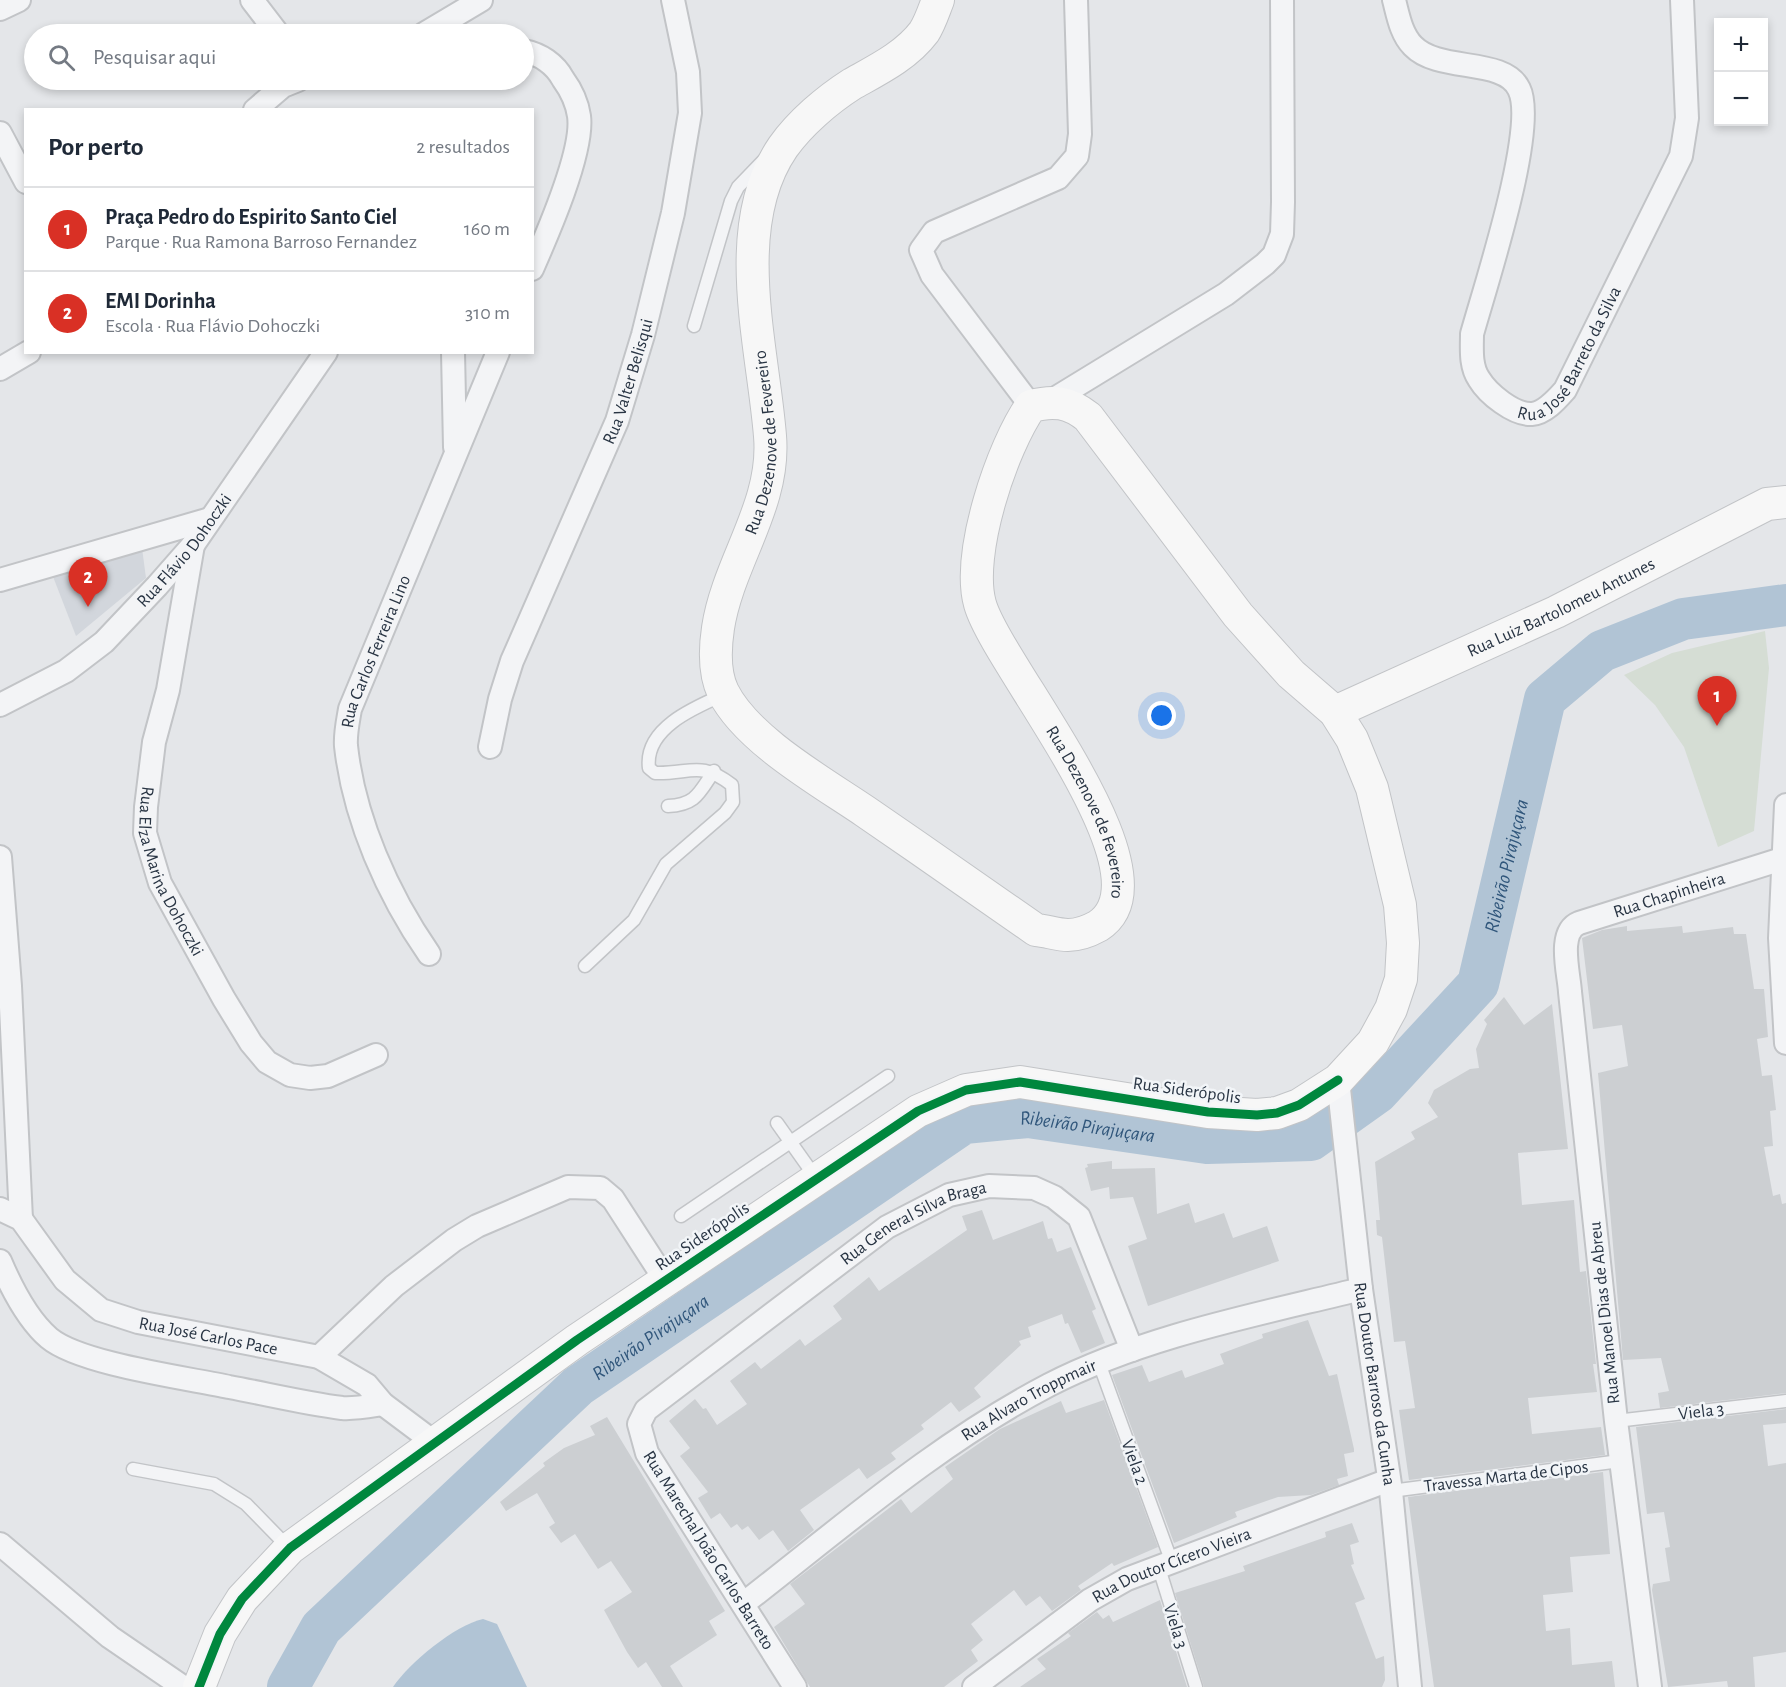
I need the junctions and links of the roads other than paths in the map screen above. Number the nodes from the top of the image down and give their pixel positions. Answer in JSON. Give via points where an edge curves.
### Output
{"nodes":[{"id":1,"x":19,"y":0,"type":"edge"},
{"id":2,"x":252,"y":0,"type":"edge"},
{"id":3,"x":481,"y":0,"type":"edge"},
{"id":4,"x":673,"y":0,"type":"edge"},
{"id":5,"x":938,"y":0,"type":"edge"},
{"id":6,"x":1076,"y":0,"type":"edge"},
{"id":7,"x":1282,"y":0,"type":"edge"},
{"id":8,"x":1394,"y":0,"type":"edge"},
{"id":9,"x":1682,"y":0,"type":"edge"},
{"id":10,"x":0,"y":9,"type":"edge"},
{"id":11,"x":270,"y":24,"type":"edge"},
{"id":12,"x":441,"y":24,"type":"edge"},
{"id":13,"x":534,"y":53,"type":"edge"},
{"id":14,"x":278,"y":90,"type":"edge"},
{"id":15,"x":257,"y":108,"type":"edge"},
{"id":16,"x":0,"y":133,"type":"edge"},
{"id":17,"x":783,"y":148,"type":"junction"},
{"id":18,"x":24,"y":178,"type":"edge"},
{"id":19,"x":534,"y":264,"type":"edge"},
{"id":20,"x":694,"y":326,"type":"dead end"},
{"id":21,"x":26,"y":354,"type":"edge"},
{"id":22,"x":325,"y":354,"type":"edge"},
{"id":23,"x":453,"y":354,"type":"edge"},
{"id":24,"x":497,"y":354,"type":"edge"},
{"id":25,"x":0,"y":369,"type":"edge"},
{"id":26,"x":1041,"y":403,"type":"junction"},
{"id":27,"x":455,"y":457,"type":"junction"},
{"id":28,"x":1786,"y":502,"type":"edge"},
{"id":29,"x":210,"y":519,"type":"junction"},
{"id":30,"x":193,"y":545,"type":"junction"},
{"id":31,"x":0,"y":580,"type":"edge"},
{"id":32,"x":724,"y":694,"type":"junction"},
{"id":33,"x":0,"y":705,"type":"edge"},
{"id":34,"x":1335,"y":712,"type":"junction"},
{"id":35,"x":490,"y":747,"type":"dead end"},
{"id":36,"x":714,"y":771,"type":"junction"},
{"id":37,"x":1786,"y":805,"type":"edge"},
{"id":38,"x":668,"y":806,"type":"dead end"},
{"id":39,"x":0,"y":857,"type":"edge"},
{"id":40,"x":1782,"y":859,"type":"junction"},
{"id":41,"x":1567,"y":939,"type":"joint"},
{"id":42,"x":429,"y":954,"type":"dead end"},
{"id":43,"x":585,"y":966,"type":"dead end"},
{"id":44,"x":1784,"y":995,"type":"edge"},
{"id":45,"x":1786,"y":1043,"type":"edge"},
{"id":46,"x":376,"y":1055,"type":"dead end"},
{"id":47,"x":888,"y":1076,"type":"dead end"},
{"id":48,"x":1338,"y":1080,"type":"junction"},
{"id":49,"x":777,"y":1123,"type":"dead end"},
{"id":50,"x":789,"y":1141,"type":"junction"},
{"id":51,"x":816,"y":1179,"type":"junction"},
{"id":52,"x":0,"y":1209,"type":"edge"},
{"id":53,"x":681,"y":1216,"type":"dead end"},
{"id":54,"x":21,"y":1219,"type":"junction"},
{"id":55,"x":0,"y":1261,"type":"edge"},
{"id":56,"x":666,"y":1281,"type":"junction"},
{"id":57,"x":1361,"y":1289,"type":"junction"},
{"id":58,"x":1132,"y":1350,"type":"junction"},
{"id":59,"x":319,"y":1357,"type":"junction"},
{"id":60,"x":1099,"y":1363,"type":"junction"},
{"id":61,"x":1786,"y":1401,"type":"edge"},
{"id":62,"x":383,"y":1404,"type":"junction"},
{"id":63,"x":646,"y":1410,"type":"joint"},
{"id":64,"x":1616,"y":1421,"type":"junction"},
{"id":65,"x":435,"y":1443,"type":"junction"},
{"id":66,"x":1620,"y":1461,"type":"junction"},
{"id":67,"x":133,"y":1469,"type":"dead end"},
{"id":68,"x":1390,"y":1485,"type":"junction"},
{"id":69,"x":0,"y":1544,"type":"edge"},
{"id":70,"x":290,"y":1548,"type":"junction"},
{"id":71,"x":1164,"y":1563,"type":"junction"},
{"id":72,"x":743,"y":1604,"type":"junction"},
{"id":73,"x":183,"y":1687,"type":"edge"},
{"id":74,"x":199,"y":1687,"type":"edge"},
{"id":75,"x":795,"y":1687,"type":"edge"},
{"id":76,"x":974,"y":1687,"type":"edge"},
{"id":77,"x":1196,"y":1687,"type":"edge"},
{"id":78,"x":1410,"y":1687,"type":"edge"},
{"id":79,"x":1650,"y":1687,"type":"edge"}],
"edges":[{"from":1,"to":10,"type":"street"},
{"from":2,"to":11,"type":"street"},
{"from":3,"to":12,"type":"street"},
{"from":4,"to":35,"type":"street","name":"Rua Valter Belisqui","via":[[688,72],[690,113],[671,225],[617,421],[512,661]]},
{"from":5,"to":17,"type":"street","name":"Rua Dezenove de Fevereiro","via":[[924,32],[893,60],[849,86],[813,114]]},
{"from":6,"to":26,"type":"street","via":[[1080,134],[1077,156],[1058,178],[934,232],[921,250],[932,275]]},
{"from":7,"to":26,"type":"street","via":[[1282,234],[1274,255],[1226,294]]},
{"from":8,"to":9,"type":"street","name":"Rua José Barreto da Silva","via":[[1400,25],[1413,47],[1443,62],[1511,77],[1520,90],[1526,113],[1521,150],[1472,334],[1472,359],[1478,379],[1500,400],[1520,412],[1533,414],[1553,403],[1565,390],[1681,156],[1687,118]]},
{"from":13,"to":19,"type":"street","via":[[558,70],[573,95],[580,118],[566,185]]},
{"from":14,"to":15,"type":"street"},
{"from":16,"to":18,"type":"street"},
{"from":17,"to":20,"type":"lane","via":[[760,163],[731,201]]},
{"from":17,"to":32,"type":"street","name":"Rua Dezenove de Fevereiro","via":[[761,192],[753,249],[758,343],[771,458],[767,487],[718,628],[718,679]]},
{"from":21,"to":25,"type":"street"},
{"from":22,"to":29,"type":"street","name":"Rua Flávio Dohoczki"},
{"from":23,"to":27,"type":"street"},
{"from":24,"to":27,"type":"street","name":"Rua Carlos Ferreira Lino"},
{"from":26,"to":32,"type":"street","name":"Rua Dezenove de Fevereiro","via":[[1016,428],[1005,456],[978,554],[975,580],[992,634],[1086,784],[1112,850],[1118,894],[1114,912],[1105,921],[1089,931],[1068,935],[1036,930],[772,747]]},
{"from":26,"to":34,"type":"street","via":[[1078,408],[1088,417],[1238,615],[1291,674]]},
{"from":27,"to":42,"type":"street","name":"Rua Carlos Ferreira Lino","via":[[364,670],[350,709],[346,744],[354,788],[372,845]]},
{"from":28,"to":34,"type":"street","name":"Rua Luiz Bartolomeu Antunes","via":[[1767,504],[1556,612]]},
{"from":29,"to":30,"type":"street","name":"Rua Flávio Dohoczki"},
{"from":29,"to":31,"type":"street"},
{"from":30,"to":33,"type":"street","name":"Rua Flávio Dohoczki","via":[[104,642],[66,671]]},
{"from":30,"to":46,"type":"street","name":"Rua Elza Marina Dohoczki","via":[[168,690],[154,742],[146,807],[145,833],[160,883],[224,999],[267,1062],[290,1075],[310,1078],[328,1076]]},
{"from":32,"to":36,"type":"lane","via":[[673,720],[647,756],[649,768],[655,774],[694,769]]},
{"from":34,"to":48,"type":"street","via":[[1352,739],[1372,788],[1400,905],[1403,943],[1401,979],[1391,1009],[1373,1042]]},
{"from":36,"to":38,"type":"lane","via":[[695,799],[685,806]]},
{"from":36,"to":43,"type":"lane","via":[[732,785],[733,802],[666,864],[634,920]]},
{"from":37,"to":40,"type":"street"},
{"from":39,"to":54,"type":"street"},
{"from":40,"to":41,"type":"street","name":"Rua Chapinheira","via":[[1579,923],[1570,929]]},
{"from":40,"to":44,"type":"street"},
{"from":41,"to":64,"type":"street","name":"Rua Manoel Dias de Abreu"},
{"from":44,"to":45,"type":"street"},
{"from":47,"to":50,"type":"lane"},
{"from":48,"to":51,"type":"street","name":"Rua Siderópolis","via":[[1299,1105],[1257,1115],[1208,1112],[1020,1082],[966,1090],[918,1111]]},
{"from":48,"to":57,"type":"street","name":"Rua Doutor Barroso da Cunha"},
{"from":49,"to":50,"type":"lane"},
{"from":50,"to":51,"type":"lane"},
{"from":50,"to":53,"type":"lane"},
{"from":51,"to":56,"type":"street","name":"Rua Siderópolis"},
{"from":52,"to":54,"type":"street","name":"Rua José Carlos Pace"},
{"from":54,"to":59,"type":"street","name":"Rua José Carlos Pace","via":[[65,1280],[101,1310],[138,1322]]},
{"from":55,"to":62,"type":"street","via":[[35,1323],[65,1348],[156,1372],[305,1401],[345,1408]]},
{"from":56,"to":59,"type":"street","via":[[613,1199],[600,1188],[568,1187],[454,1240],[394,1286]]},
{"from":56,"to":65,"type":"street","name":"Rua Siderópolis"},
{"from":57,"to":58,"type":"street","name":"Rua Alvaro Troppmair"},
{"from":57,"to":68,"type":"street","name":"Rua Doutor Barroso da Cunha"},
{"from":58,"to":60,"type":"street","name":"Rua Alvaro Troppmair"},
{"from":58,"to":63,"type":"street","name":"Rua General Silva Braga","via":[[1079,1217],[1054,1197],[1034,1188],[989,1186],[949,1195],[887,1227]]},
{"from":59,"to":62,"type":"street","name":"Rua José Carlos Pace","via":[[367,1384]]},
{"from":60,"to":71,"type":"lane","name":"Viela 2"},
{"from":60,"to":72,"type":"street","name":"Rua Alvaro Troppmair","via":[[986,1420]]},
{"from":61,"to":64,"type":"lane","name":"Viela 3"},
{"from":62,"to":65,"type":"street","name":"Rua José Carlos Pace"},
{"from":63,"to":72,"type":"street","name":"Rua Marechal João Carlos Barreto","via":[[639,1424],[647,1453]]},
{"from":64,"to":66,"type":"street","name":"Rua Manoel Dias de Abreu"},
{"from":65,"to":70,"type":"street","name":"Rua Siderópolis"},
{"from":66,"to":68,"type":"lane","name":"Travessa Marta de Cipos"},
{"from":66,"to":79,"type":"street","name":"Rua Manoel Dias de Abreu"},
{"from":67,"to":70,"type":"lane","via":[[214,1484],[246,1504]]},
{"from":68,"to":71,"type":"street","name":"Rua Doutor Cícero Vieira"},
{"from":68,"to":78,"type":"street","name":"Rua Doutor Barroso da Cunha"},
{"from":69,"to":73,"type":"street","via":[[110,1637]]},
{"from":70,"to":74,"type":"street","name":"Rua Siderópolis","via":[[242,1599],[220,1634]]},
{"from":71,"to":76,"type":"street","name":"Rua Doutor Cícero Vieira","via":[[1127,1578],[1090,1600]]},
{"from":71,"to":77,"type":"lane","name":"Viela 3"},
{"from":72,"to":75,"type":"street","name":"Rua Marechal João Carlos Barreto"}]}
